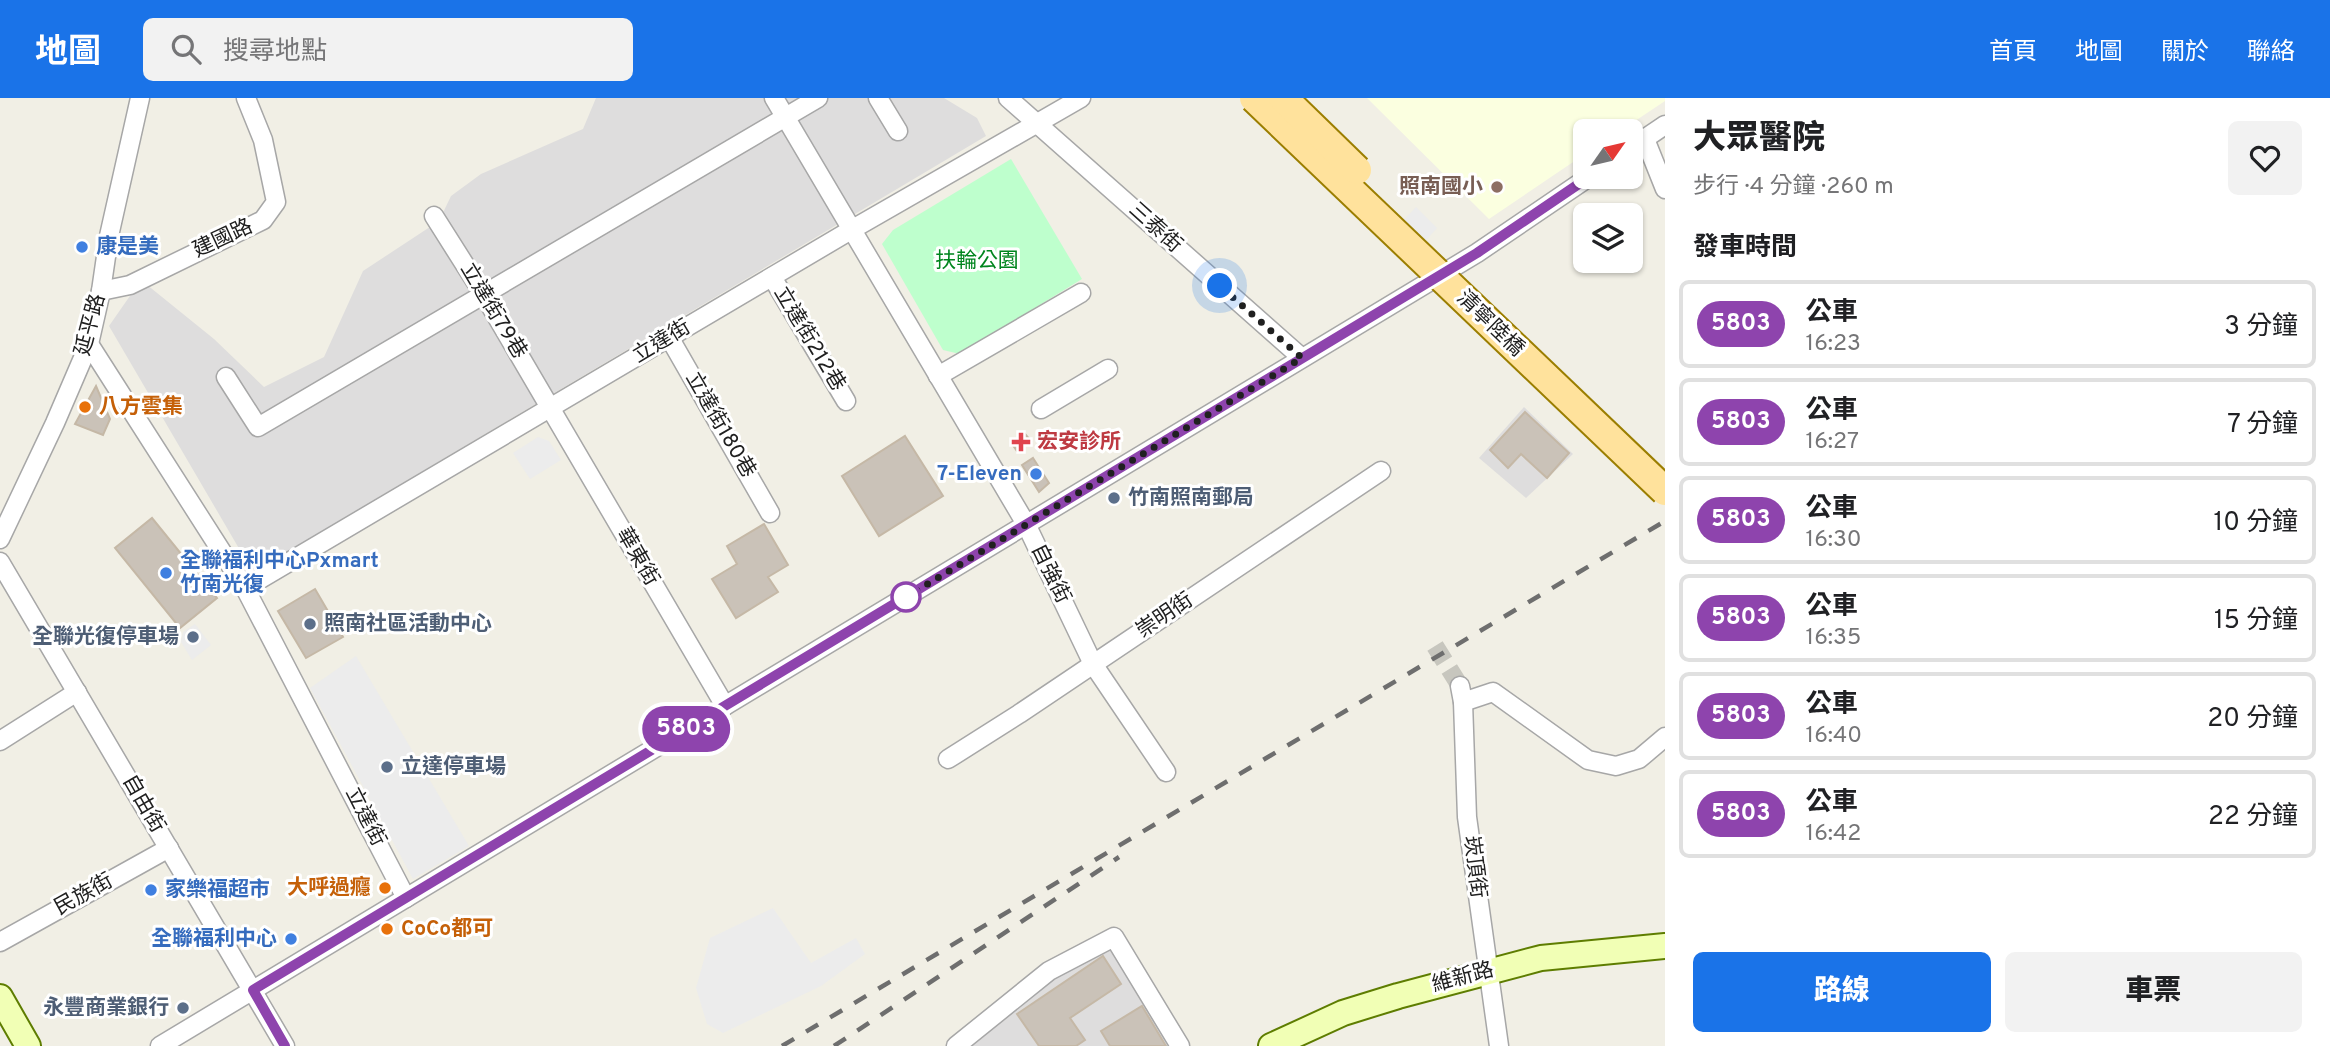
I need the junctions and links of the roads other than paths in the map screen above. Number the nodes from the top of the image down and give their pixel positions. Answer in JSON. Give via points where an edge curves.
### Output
{"nodes":[{"id":1,"x":140,"y":98,"type":"edge"},
{"id":2,"x":246,"y":98,"type":"edge"},
{"id":3,"x":774,"y":98,"type":"edge"},
{"id":4,"x":818,"y":98,"type":"edge"},
{"id":5,"x":878,"y":98,"type":"edge"},
{"id":6,"x":1008,"y":98,"type":"edge"},
{"id":7,"x":1081,"y":98,"type":"edge"},
{"id":8,"x":1254,"y":98,"type":"edge"},
{"id":9,"x":1283,"y":98,"type":"edge"},
{"id":10,"x":785,"y":117,"type":"junction"},
{"id":11,"x":1038,"y":124,"type":"junction"},
{"id":12,"x":1665,"y":126,"type":"edge"},
{"id":13,"x":898,"y":131,"type":"dead end"},
{"id":14,"x":1643,"y":141,"type":"edge"},
{"id":15,"x":1643,"y":152,"type":"edge"},
{"id":16,"x":1573,"y":188,"type":"edge"},
{"id":17,"x":1665,"y":189,"type":"edge"},
{"id":18,"x":434,"y":216,"type":"dead end"},
{"id":19,"x":851,"y":230,"type":"junction"},
{"id":20,"x":772,"y":277,"type":"junction"},
{"id":21,"x":101,"y":291,"type":"junction"},
{"id":22,"x":1081,"y":293,"type":"dead end"},
{"id":23,"x":484,"y":295,"type":"junction"},
{"id":24,"x":669,"y":337,"type":"junction"},
{"id":25,"x":89,"y":344,"type":"junction"},
{"id":26,"x":1302,"y":358,"type":"junction"},
{"id":27,"x":1108,"y":369,"type":"dead end"},
{"id":28,"x":938,"y":376,"type":"junction"},
{"id":29,"x":226,"y":377,"type":"dead end"},
{"id":30,"x":846,"y":401,"type":"dead end"},
{"id":31,"x":551,"y":407,"type":"junction"},
{"id":32,"x":1041,"y":409,"type":"dead end"},
{"id":33,"x":1665,"y":464,"type":"edge"},
{"id":34,"x":1381,"y":471,"type":"dead end"},
{"id":35,"x":1663,"y":498,"type":"edge"},
{"id":36,"x":771,"y":513,"type":"dead end"},
{"id":37,"x":1026,"y":524,"type":"junction"},
{"id":38,"x":0,"y":539,"type":"edge"},
{"id":39,"x":0,"y":562,"type":"edge"},
{"id":40,"x":245,"y":588,"type":"junction"},
{"id":41,"x":1093,"y":664,"type":"junction"},
{"id":42,"x":77,"y":692,"type":"junction"},
{"id":43,"x":725,"y":706,"type":"junction"},
{"id":44,"x":1665,"y":737,"type":"edge"},
{"id":45,"x":0,"y":741,"type":"edge"},
{"id":46,"x":948,"y":759,"type":"dead end"},
{"id":47,"x":1166,"y":772,"type":"dead end"},
{"id":48,"x":169,"y":848,"type":"junction"},
{"id":49,"x":406,"y":898,"type":"junction"},
{"id":50,"x":0,"y":942,"type":"edge"},
{"id":51,"x":1665,"y":946,"type":"edge"},
{"id":52,"x":1488,"y":972,"type":"junction"},
{"id":53,"x":253,"y":990,"type":"junction"},
{"id":54,"x":0,"y":997,"type":"edge"},
{"id":55,"x":28,"y":1046,"type":"edge"},
{"id":56,"x":160,"y":1046,"type":"edge"},
{"id":57,"x":285,"y":1046,"type":"edge"},
{"id":58,"x":956,"y":1046,"type":"edge"},
{"id":59,"x":1180,"y":1046,"type":"edge"},
{"id":60,"x":1271,"y":1046,"type":"edge"},
{"id":61,"x":1499,"y":1046,"type":"edge"}],
"edges":[{"from":1,"to":21,"type":"street","name":"延平路"},
{"from":2,"to":21,"type":"street","name":"建國路","via":[[263,140],[276,202],[263,220],[130,285]]},
{"from":3,"to":10,"type":"street","name":"自強街"},
{"from":4,"to":10,"type":"street"},
{"from":5,"to":13,"type":"street"},
{"from":6,"to":11,"type":"street","name":"三泰街"},
{"from":7,"to":11,"type":"street","name":"立達街"},
{"from":8,"to":35,"type":"main road","name":"清寧陸橋","bridge":true},
{"from":9,"to":33,"type":"main road","name":"清寧陸橋","bridge":true},
{"from":10,"to":19,"type":"street","name":"自強街"},
{"from":10,"to":23,"type":"street"},
{"from":11,"to":19,"type":"street","name":"立達街"},
{"from":11,"to":26,"type":"street","name":"三泰街"},
{"from":12,"to":14,"type":"street"},
{"from":15,"to":17,"type":"street"},
{"from":16,"to":26,"type":"street","via":[[1477,253]]},
{"from":18,"to":23,"type":"street","name":"立達街79巷"},
{"from":19,"to":20,"type":"street","name":"立達街"},
{"from":19,"to":28,"type":"street","name":"自強街"},
{"from":20,"to":24,"type":"street","name":"立達街"},
{"from":20,"to":30,"type":"street","name":"立達街212巷"},
{"from":21,"to":25,"type":"street","name":"延平路"},
{"from":22,"to":28,"type":"street"},
{"from":23,"to":29,"type":"street","via":[[258,427]]},
{"from":23,"to":31,"type":"street","name":"立達街79巷"},
{"from":24,"to":31,"type":"street","name":"立達街"},
{"from":24,"to":36,"type":"street","name":"立達街180巷"},
{"from":25,"to":38,"type":"street","name":"延平路"},
{"from":25,"to":40,"type":"street","name":"立達街"},
{"from":26,"to":37,"type":"street"},
{"from":27,"to":32,"type":"street"},
{"from":28,"to":37,"type":"street","name":"自強街"},
{"from":31,"to":40,"type":"street","name":"立達街"},
{"from":31,"to":43,"type":"street","name":"華東街"},
{"from":34,"to":41,"type":"street","name":"崇明街"},
{"from":37,"to":41,"type":"street","name":"自強街"},
{"from":37,"to":43,"type":"street"},
{"from":39,"to":42,"type":"street","name":"自由街"},
{"from":40,"to":49,"type":"street","name":"立達街"},
{"from":41,"to":46,"type":"street","name":"崇明街"},
{"from":41,"to":47,"type":"street","name":"自強街"},
{"from":42,"to":45,"type":"street"},
{"from":42,"to":48,"type":"street","name":"自由街"},
{"from":43,"to":49,"type":"street"},
{"from":44,"to":52,"type":"street","name":"崁頂街","via":[[1639,759],[1616,766],[1588,760],[1493,692],[1462,694],[1468,817]]},
{"from":48,"to":50,"type":"street","name":"民族街"},
{"from":48,"to":53,"type":"street","name":"自由街"},
{"from":49,"to":53,"type":"street"},
{"from":51,"to":52,"type":"street","name":"維新路","via":[[1541,958]]},
{"from":52,"to":60,"type":"street","name":"維新路","via":[[1343,1013]]},
{"from":52,"to":61,"type":"street","name":"崁頂街"},
{"from":53,"to":56,"type":"street"},
{"from":53,"to":57,"type":"street","name":"自由街"},
{"from":54,"to":55,"type":"street"},
{"from":58,"to":59,"type":"street","via":[[1049,971],[1114,937]]}]}
